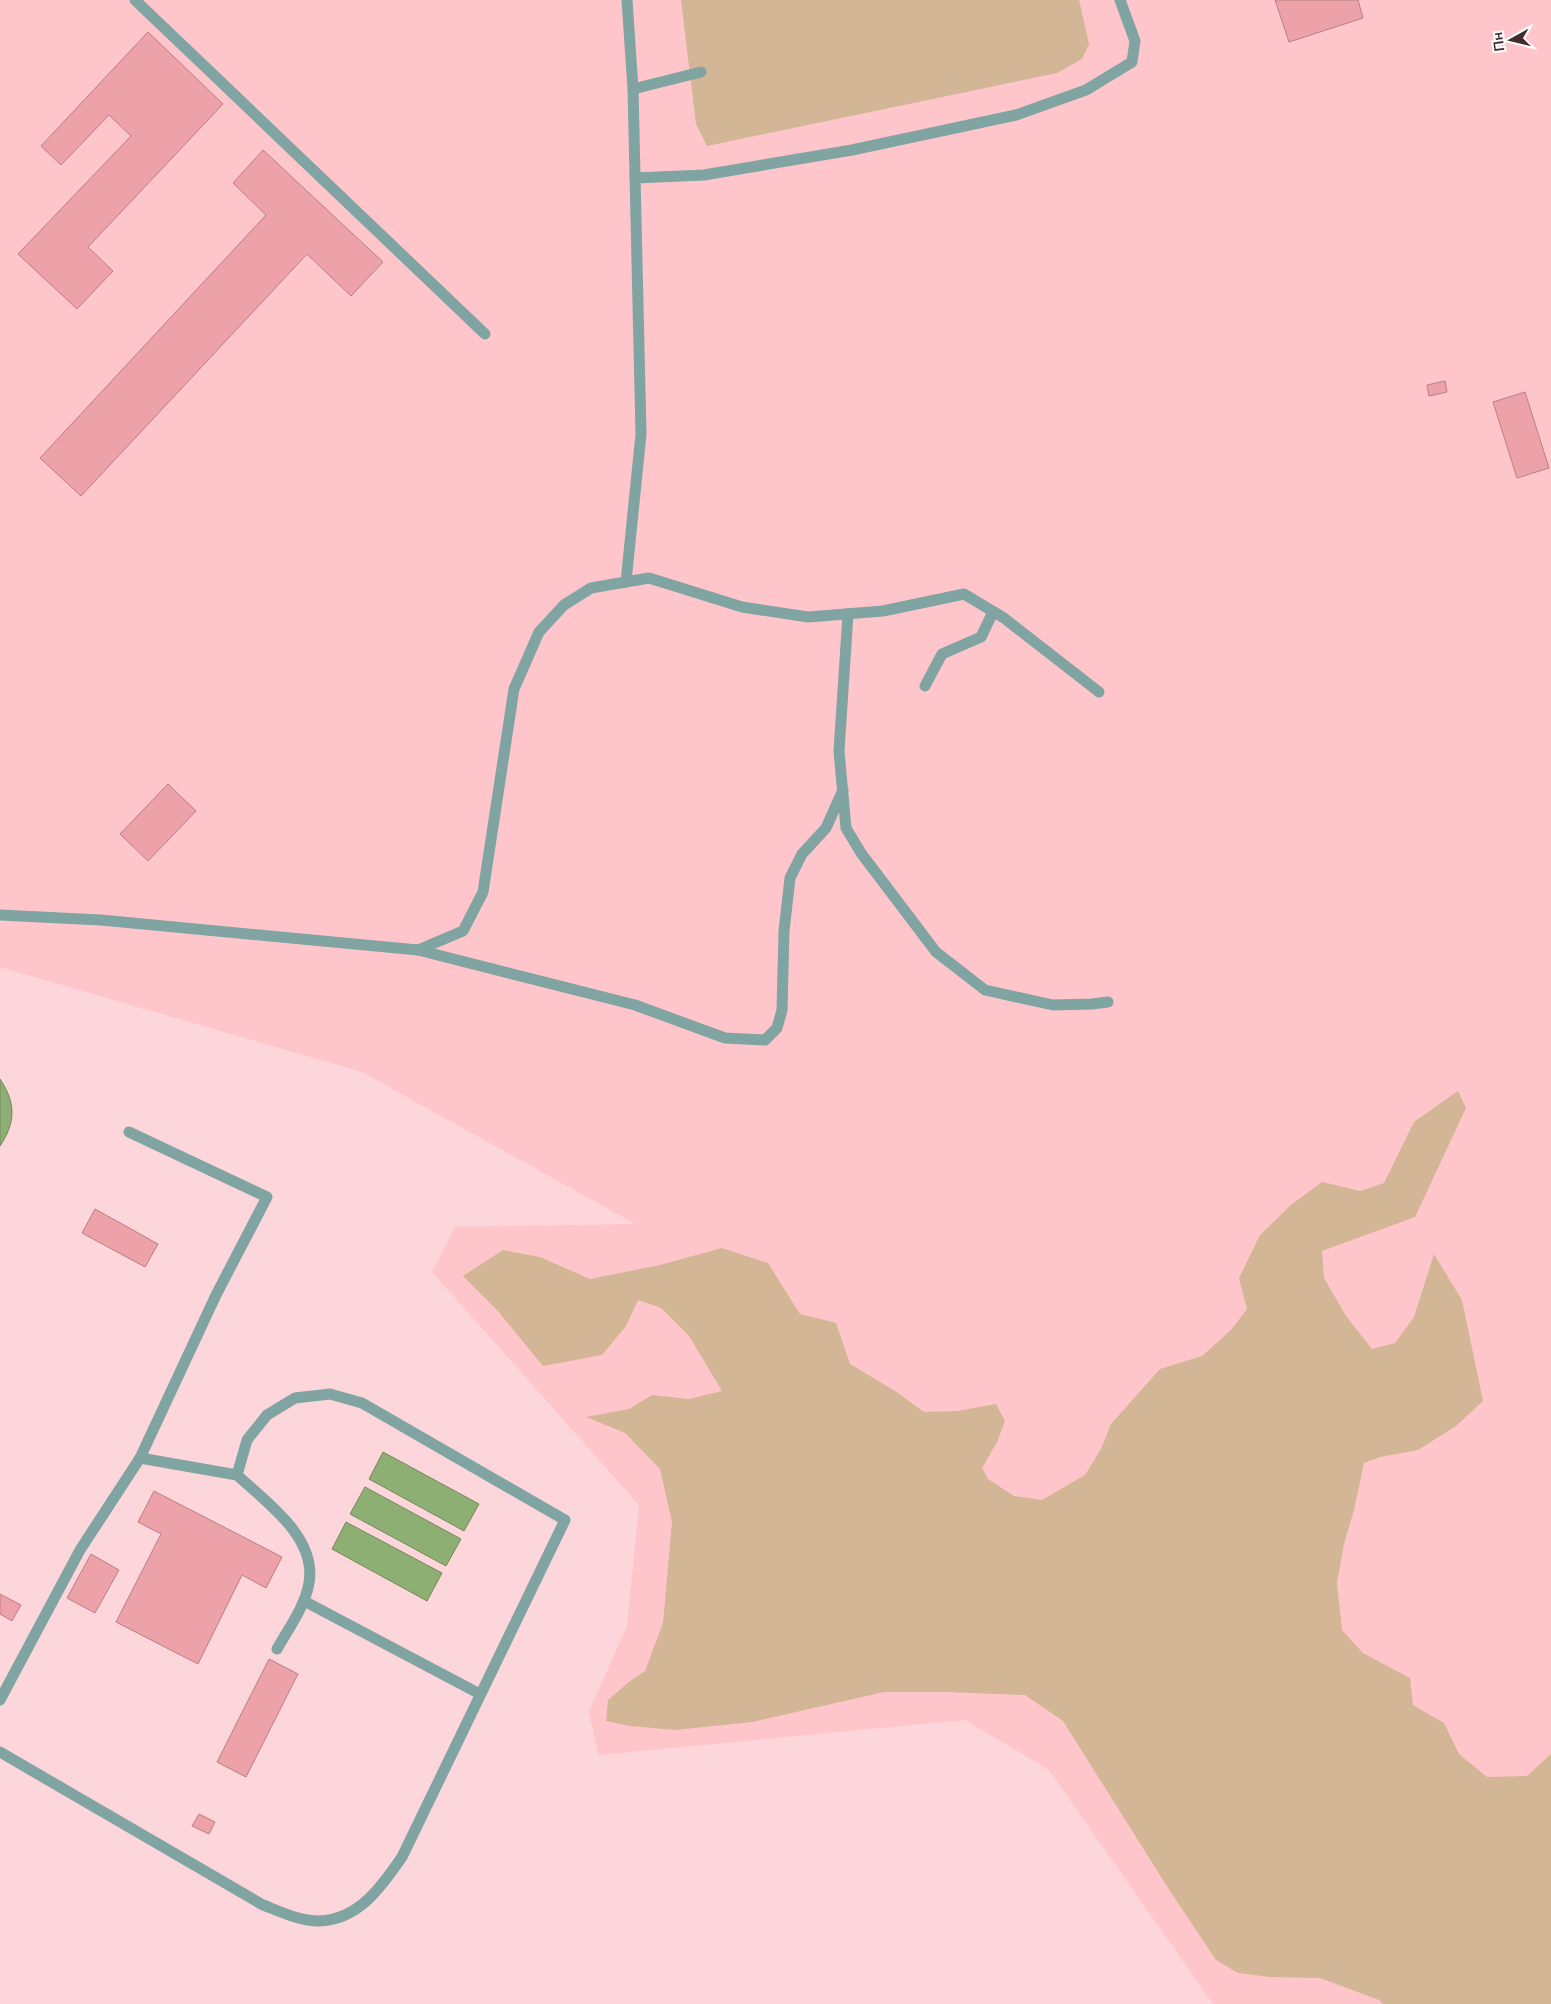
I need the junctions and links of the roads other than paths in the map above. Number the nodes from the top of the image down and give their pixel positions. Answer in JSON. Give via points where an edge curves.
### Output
{"nodes":[{"id":1,"x":135,"y":0,"type":"edge"},
{"id":2,"x":626,"y":0,"type":"edge"},
{"id":3,"x":1120,"y":0,"type":"edge"},
{"id":4,"x":701,"y":72,"type":"dead end"},
{"id":5,"x":633,"y":89,"type":"junction"},
{"id":6,"x":635,"y":178,"type":"junction"},
{"id":7,"x":485,"y":334,"type":"dead end"},
{"id":8,"x":626,"y":582,"type":"junction"},
{"id":9,"x":992,"y":612,"type":"junction"},
{"id":10,"x":848,"y":614,"type":"junction"},
{"id":11,"x":925,"y":686,"type":"dead end"},
{"id":12,"x":1099,"y":692,"type":"dead end"},
{"id":13,"x":843,"y":790,"type":"junction"},
{"id":14,"x":0,"y":915,"type":"edge"},
{"id":15,"x":418,"y":950,"type":"junction"},
{"id":16,"x":1108,"y":1002,"type":"dead end"},
{"id":17,"x":129,"y":1132,"type":"dead end"},
{"id":18,"x":140,"y":1458,"type":"junction"},
{"id":19,"x":237,"y":1475,"type":"junction"},
{"id":20,"x":304,"y":1601,"type":"junction"},
{"id":21,"x":277,"y":1649,"type":"dead end"},
{"id":22,"x":480,"y":1694,"type":"junction"},
{"id":23,"x":0,"y":1700,"type":"edge"},
{"id":24,"x":0,"y":1752,"type":"edge"}],
"edges":[{"from":1,"to":7,"type":"lane"},
{"from":2,"to":5,"type":"lane"},
{"from":3,"to":6,"type":"lane","via":[[1135,41],[1132,62],[1086,90],[1016,114],[852,150],[704,175]]},
{"from":4,"to":5,"type":"lane"},
{"from":5,"to":6,"type":"lane"},
{"from":6,"to":8,"type":"lane","via":[[641,434]]},
{"from":8,"to":10,"type":"lane","via":[[649,578],[742,607],[808,616]]},
{"from":8,"to":15,"type":"lane","via":[[591,588],[564,605],[539,632],[514,689],[483,892],[463,931]]},
{"from":9,"to":10,"type":"lane","via":[[964,594],[883,611]]},
{"from":9,"to":11,"type":"lane","via":[[980,637],[942,654]]},
{"from":9,"to":12,"type":"lane"},
{"from":10,"to":13,"type":"lane","via":[[839,751]]},
{"from":13,"to":15,"type":"lane","via":[[826,828],[802,854],[790,878],[784,931],[782,1010],[777,1028],[765,1040],[725,1038],[635,1005]]},
{"from":13,"to":16,"type":"lane","via":[[846,828],[861,853],[936,952],[985,990],[1053,1004]]},
{"from":14,"to":15,"type":"lane","via":[[102,920]]},
{"from":17,"to":18,"type":"lane","via":[[267,1197],[216,1296]]},
{"from":18,"to":19,"type":"lane"},
{"from":18,"to":23,"type":"lane","via":[[80,1550]]},
{"from":19,"to":20,"type":"lane","via":[[288,1523],[302,1543],[308,1562],[309,1582]]},
{"from":19,"to":22,"type":"lane","via":[[247,1440],[267,1416],[295,1398],[330,1394],[362,1403],[565,1520]]},
{"from":20,"to":21,"type":"lane"},
{"from":20,"to":22,"type":"lane"},
{"from":22,"to":24,"type":"lane","via":[[402,1857],[386,1881],[369,1900],[345,1915],[319,1921],[292,1916],[263,1905]]}]}
